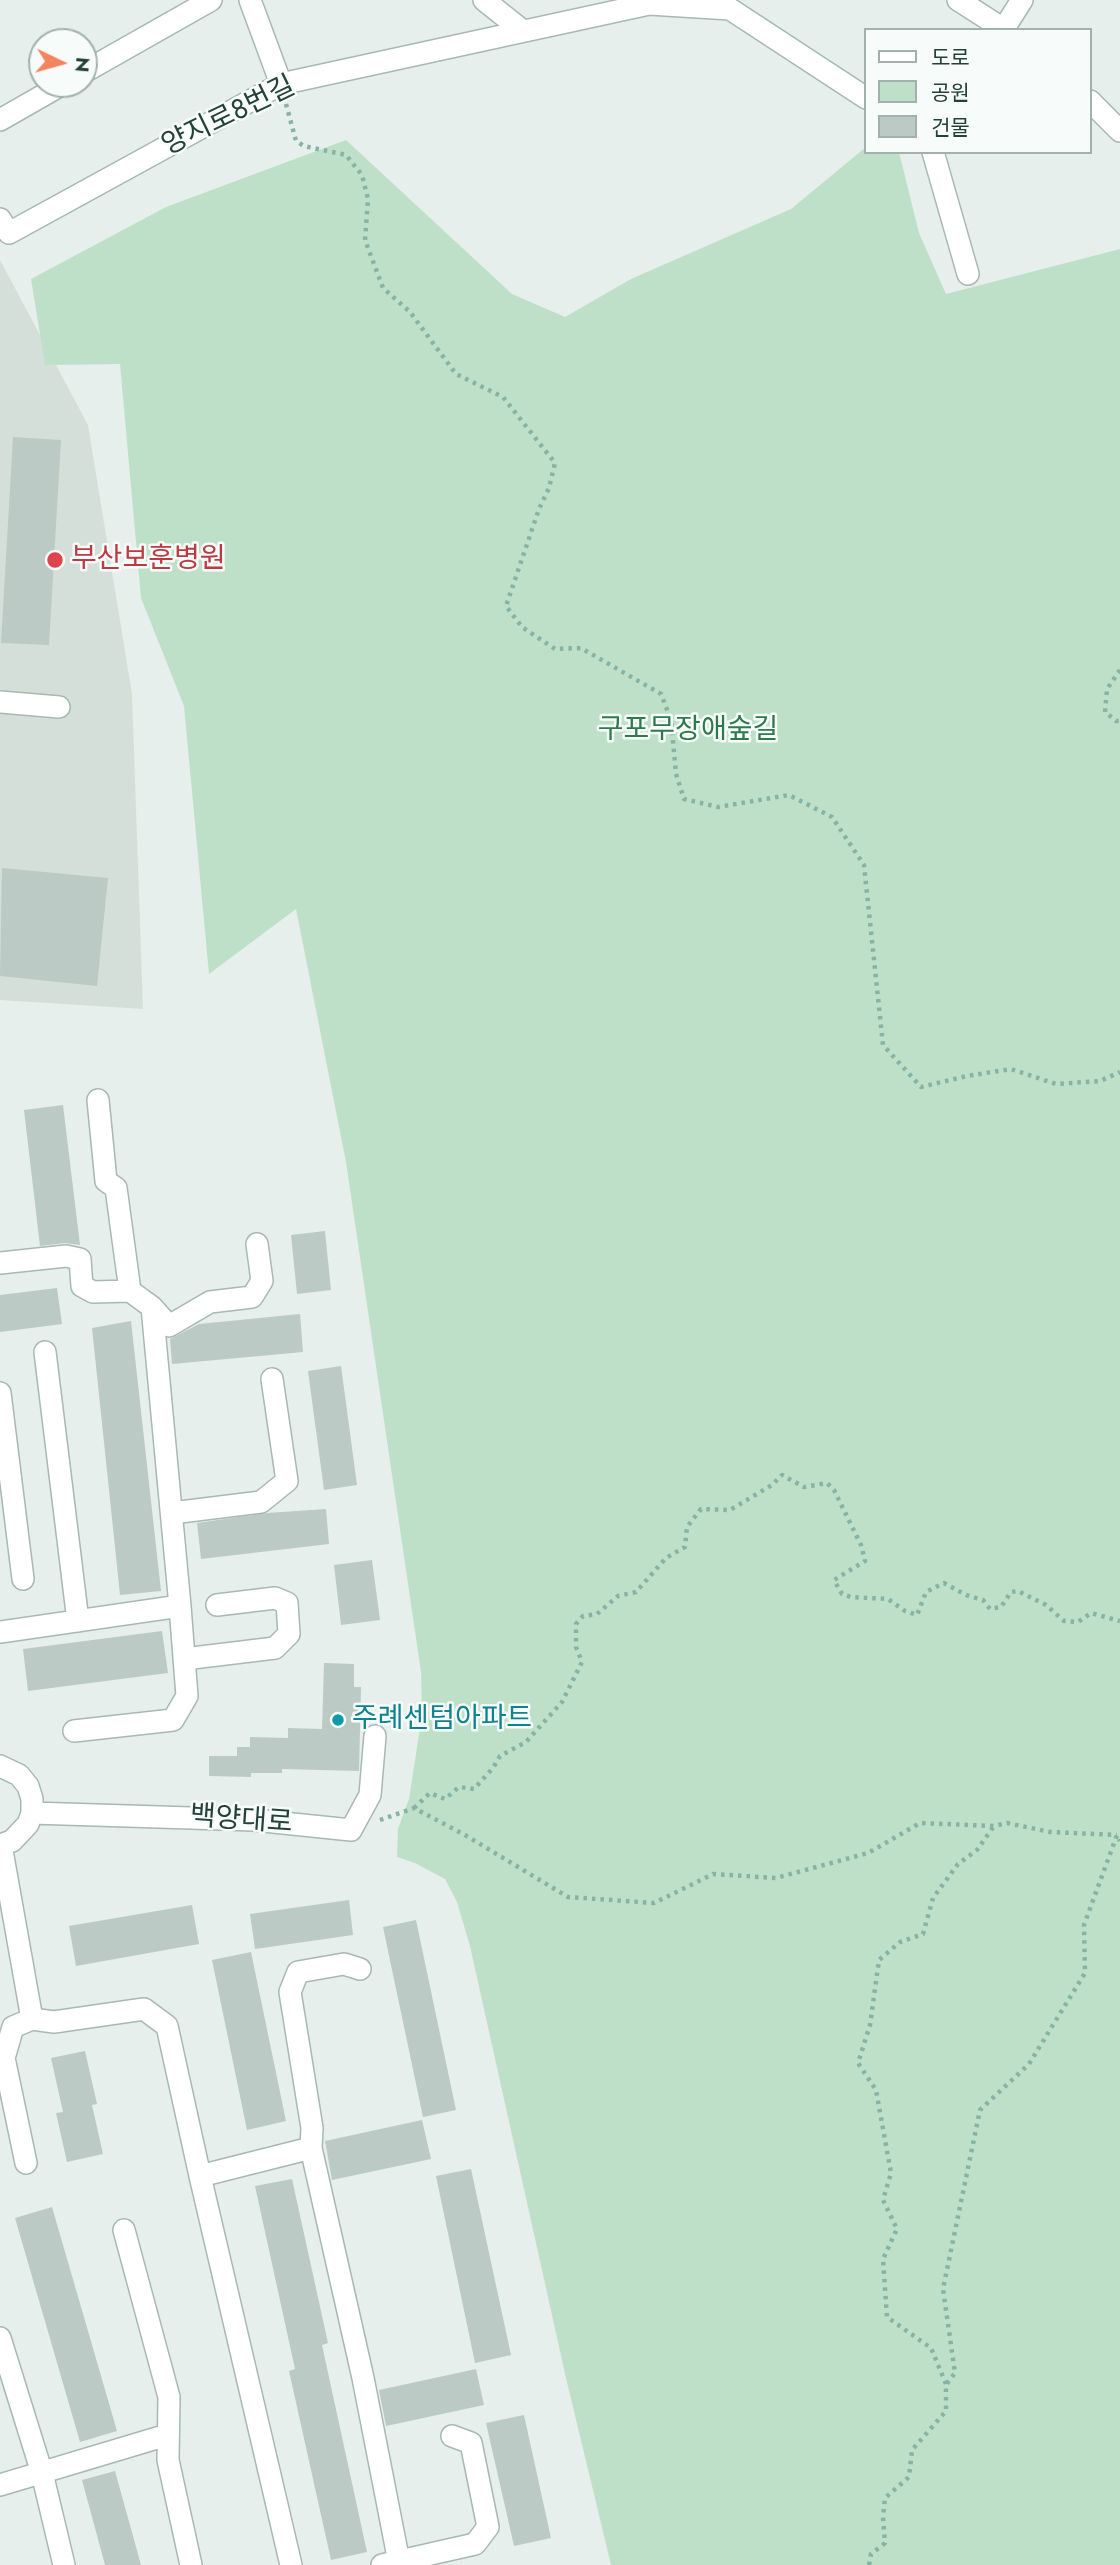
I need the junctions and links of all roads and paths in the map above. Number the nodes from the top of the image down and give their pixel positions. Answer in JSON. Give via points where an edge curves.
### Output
{"nodes":[{"id":1,"x":211,"y":0,"type":"edge"},
{"id":2,"x":250,"y":0,"type":"edge"},
{"id":3,"x":484,"y":0,"type":"edge"},
{"id":4,"x":958,"y":0,"type":"edge"},
{"id":5,"x":1022,"y":0,"type":"edge"},
{"id":6,"x":649,"y":2,"type":"edge"},
{"id":7,"x":1000,"y":28,"type":"edge"},
{"id":8,"x":1004,"y":28,"type":"edge"},
{"id":9,"x":523,"y":31,"type":"junction"},
{"id":10,"x":98,"y":64,"type":"edge"},
{"id":11,"x":281,"y":84,"type":"junction"},
{"id":12,"x":864,"y":97,"type":"edge"},
{"id":13,"x":38,"y":98,"type":"edge"},
{"id":14,"x":1092,"y":103,"type":"edge"},
{"id":15,"x":0,"y":120,"type":"edge"},
{"id":16,"x":1120,"y":131,"type":"edge"},
{"id":17,"x":934,"y":154,"type":"edge"},
{"id":18,"x":0,"y":219,"type":"edge"},
{"id":19,"x":968,"y":274,"type":"dead end"},
{"id":20,"x":1120,"y":670,"type":"edge"},
{"id":21,"x":0,"y":702,"type":"edge"},
{"id":22,"x":59,"y":707,"type":"dead end"},
{"id":23,"x":1120,"y":721,"type":"edge"},
{"id":24,"x":1120,"y":1072,"type":"edge"},
{"id":25,"x":98,"y":1100,"type":"dead end"},
{"id":26,"x":257,"y":1244,"type":"dead end"},
{"id":27,"x":0,"y":1263,"type":"edge"},
{"id":28,"x":130,"y":1291,"type":"junction"},
{"id":29,"x":152,"y":1307,"type":"junction"},
{"id":30,"x":45,"y":1352,"type":"dead end"},
{"id":31,"x":271,"y":1379,"type":"dead end"},
{"id":32,"x":0,"y":1393,"type":"edge"},
{"id":33,"x":172,"y":1513,"type":"junction"},
{"id":34,"x":23,"y":1579,"type":"dead end"},
{"id":35,"x":217,"y":1605,"type":"dead end"},
{"id":36,"x":180,"y":1606,"type":"junction"},
{"id":37,"x":78,"y":1621,"type":"junction"},
{"id":38,"x":1120,"y":1621,"type":"edge"},
{"id":39,"x":0,"y":1632,"type":"edge"},
{"id":40,"x":184,"y":1659,"type":"junction"},
{"id":41,"x":74,"y":1731,"type":"dead end"},
{"id":42,"x":375,"y":1736,"type":"dead end"},
{"id":43,"x":0,"y":1766,"type":"edge"},
{"id":44,"x":414,"y":1808,"type":"junction"},
{"id":45,"x":32,"y":1813,"type":"junction"},
{"id":46,"x":994,"y":1826,"type":"junction"},
{"id":47,"x":351,"y":1830,"type":"junction"},
{"id":48,"x":1117,"y":1835,"type":"junction"},
{"id":49,"x":1120,"y":1841,"type":"edge"},
{"id":50,"x":1,"y":1845,"type":"edge"},
{"id":51,"x":360,"y":1969,"type":"dead end"},
{"id":52,"x":32,"y":2018,"type":"junction"},
{"id":53,"x":311,"y":2148,"type":"junction"},
{"id":54,"x":26,"y":2163,"type":"dead end"},
{"id":55,"x":200,"y":2176,"type":"junction"},
{"id":56,"x":124,"y":2230,"type":"dead end"},
{"id":57,"x":0,"y":2338,"type":"edge"},
{"id":58,"x":946,"y":2385,"type":"junction"},
{"id":59,"x":167,"y":2435,"type":"junction"},
{"id":60,"x":452,"y":2436,"type":"dead end"},
{"id":61,"x":42,"y":2473,"type":"junction"},
{"id":62,"x":0,"y":2485,"type":"edge"},
{"id":63,"x":391,"y":2563,"type":"edge"},
{"id":64,"x":64,"y":2565,"type":"edge"},
{"id":65,"x":191,"y":2565,"type":"edge"},
{"id":66,"x":291,"y":2565,"type":"edge"},
{"id":67,"x":869,"y":2565,"type":"edge"}],
"edges":[{"from":1,"to":10,"type":"street"},
{"from":2,"to":11,"type":"street"},
{"from":3,"to":9,"type":"street"},
{"from":4,"to":7,"type":"street"},
{"from":5,"to":8,"type":"street"},
{"from":6,"to":9,"type":"street","name":"양지로8번길"},
{"from":6,"to":12,"type":"street","name":"양지로8번길","via":[[730,9]]},
{"from":9,"to":11,"type":"street","name":"양지로8번길"},
{"from":11,"to":18,"type":"street","name":"양지로8번길","via":[[9,233]]},
{"from":11,"to":24,"type":"path","via":[[296,141],[346,155],[362,175],[368,199],[365,240],[383,288],[410,312],[456,374],[503,397],[555,463],[506,606],[522,627],[555,649],[581,648],[661,694],[671,720],[676,774],[684,799],[718,807],[789,795],[832,817],[864,865],[883,1045],[920,1087],[1011,1069],[1056,1084],[1100,1081]]},
{"from":13,"to":15,"type":"street"},
{"from":14,"to":16,"type":"street"},
{"from":17,"to":19,"type":"street"},
{"from":20,"to":23,"type":"path","via":[[1107,689],[1104,712]]},
{"from":21,"to":22,"type":"street"},
{"from":25,"to":28,"type":"street","via":[[106,1181],[116,1188]]},
{"from":26,"to":29,"type":"street","via":[[262,1280],[253,1297],[210,1302],[169,1326]]},
{"from":27,"to":28,"type":"street","via":[[66,1255],[80,1259],[82,1286],[93,1292]]},
{"from":28,"to":29,"type":"street"},
{"from":29,"to":33,"type":"street"},
{"from":30,"to":37,"type":"street"},
{"from":31,"to":33,"type":"street","via":[[287,1480],[261,1502]]},
{"from":32,"to":34,"type":"street"},
{"from":33,"to":36,"type":"street"},
{"from":35,"to":40,"type":"street","via":[[275,1598],[287,1603],[289,1634],[275,1648]]},
{"from":36,"to":37,"type":"street"},
{"from":36,"to":40,"type":"street"},
{"from":37,"to":39,"type":"street"},
{"from":38,"to":44,"type":"path","via":[[1091,1613],[1078,1622],[1064,1621],[1046,1605],[1018,1591],[1011,1592],[1001,1607],[990,1609],[983,1600],[944,1583],[926,1592],[917,1615],[888,1599],[842,1594],[834,1580],[865,1561],[839,1500],[827,1483],[804,1487],[782,1475],[730,1510],[701,1509],[687,1527],[685,1547],[666,1558],[636,1592],[618,1596],[597,1614],[583,1616],[576,1623],[576,1647],[582,1662],[562,1702],[526,1742],[500,1756],[474,1789],[458,1787],[444,1799],[430,1793]]},
{"from":40,"to":41,"type":"street","via":[[187,1696],[173,1720]]},
{"from":42,"to":47,"type":"street","via":[[370,1796]]},
{"from":43,"to":45,"type":"street","via":[[19,1775],[28,1786]]},
{"from":44,"to":46,"type":"path","via":[[568,1897],[654,1903],[713,1874],[776,1878],[868,1853],[920,1823]]},
{"from":44,"to":47,"type":"path"},
{"from":45,"to":47,"type":"street","name":"백양대로","via":[[254,1820]]},
{"from":45,"to":50,"type":"street","via":[[21,1834]]},
{"from":46,"to":48,"type":"path","via":[[1007,1823],[1051,1832]]},
{"from":46,"to":58,"type":"path","via":[[933,1898],[923,1934],[900,1942],[879,1960],[870,2025],[858,2063],[876,2090],[891,2174],[883,2200],[897,2229],[883,2259],[887,2317],[931,2348]]},
{"from":48,"to":49,"type":"path"},
{"from":48,"to":58,"type":"path","via":[[1084,1925],[1085,1973],[1029,2064],[980,2110],[943,2289],[955,2373]]},
{"from":50,"to":52,"type":"street"},
{"from":51,"to":53,"type":"street","via":[[344,1964],[298,1972],[290,1992],[312,2128]]},
{"from":52,"to":54,"type":"street","via":[[13,2027],[4,2058]]},
{"from":52,"to":55,"type":"street","via":[[54,2022],[144,2009],[167,2025]]},
{"from":53,"to":55,"type":"street"},
{"from":53,"to":63,"type":"street","via":[[363,2378]]},
{"from":55,"to":66,"type":"street"},
{"from":56,"to":59,"type":"street","via":[[169,2397]]},
{"from":57,"to":61,"type":"street"},
{"from":58,"to":67,"type":"path","via":[[946,2411],[912,2450],[909,2477],[886,2498],[885,2543],[871,2554]]},
{"from":59,"to":61,"type":"street"},
{"from":59,"to":65,"type":"street","via":[[168,2460]]},
{"from":60,"to":63,"type":"street","via":[[471,2442],[488,2527],[475,2544]]},
{"from":61,"to":62,"type":"street"},
{"from":61,"to":64,"type":"street"}]}
